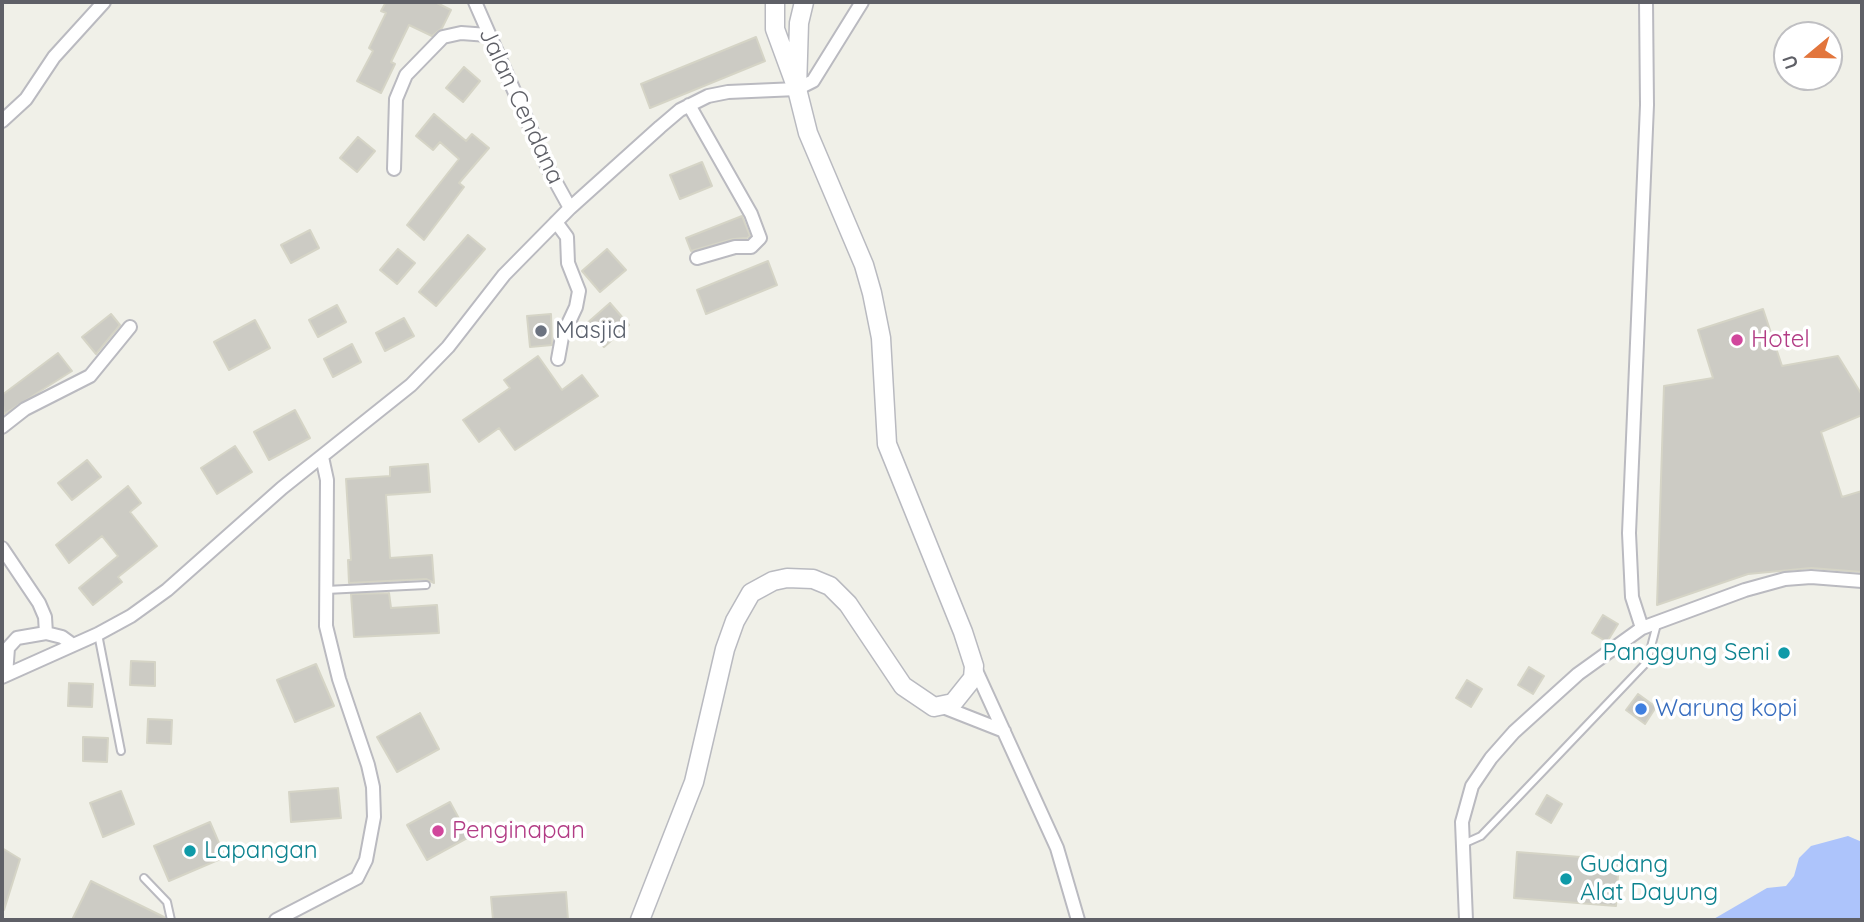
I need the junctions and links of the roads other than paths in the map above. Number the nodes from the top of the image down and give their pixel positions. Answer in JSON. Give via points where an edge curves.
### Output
{"nodes":[{"id":1,"x":104,"y":2,"type":"edge"},
{"id":2,"x":475,"y":2,"type":"edge"},
{"id":3,"x":775,"y":2,"type":"edge"},
{"id":4,"x":804,"y":2,"type":"edge"},
{"id":5,"x":862,"y":2,"type":"edge"},
{"id":6,"x":1646,"y":2,"type":"edge"},
{"id":7,"x":488,"y":35,"type":"junction"},
{"id":8,"x":797,"y":89,"type":"junction"},
{"id":9,"x":689,"y":105,"type":"junction"},
{"id":10,"x":2,"y":121,"type":"edge"},
{"id":11,"x":394,"y":169,"type":"dead end"},
{"id":12,"x":570,"y":208,"type":"junction"},
{"id":13,"x":556,"y":222,"type":"junction"},
{"id":14,"x":697,"y":258,"type":"dead end"},
{"id":15,"x":130,"y":327,"type":"dead end"},
{"id":16,"x":558,"y":359,"type":"dead end"},
{"id":17,"x":2,"y":427,"type":"edge"},
{"id":18,"x":322,"y":457,"type":"junction"},
{"id":19,"x":2,"y":548,"type":"edge"},
{"id":20,"x":1862,"y":581,"type":"edge"},
{"id":21,"x":426,"y":585,"type":"dead end"},
{"id":22,"x":324,"y":590,"type":"junction"},
{"id":23,"x":1657,"y":621,"type":"junction"},
{"id":24,"x":1642,"y":628,"type":"junction"},
{"id":25,"x":46,"y":633,"type":"junction"},
{"id":26,"x":98,"y":634,"type":"junction"},
{"id":27,"x":73,"y":645,"type":"junction"},
{"id":28,"x":974,"y":666,"type":"junction"},
{"id":29,"x":4,"y":676,"type":"edge"},
{"id":30,"x":943,"y":707,"type":"junction"},
{"id":31,"x":1004,"y":731,"type":"junction"},
{"id":32,"x":121,"y":751,"type":"dead end"},
{"id":33,"x":1461,"y":844,"type":"junction"},
{"id":34,"x":144,"y":878,"type":"dead end"},
{"id":35,"x":171,"y":920,"type":"edge"},
{"id":36,"x":276,"y":920,"type":"edge"},
{"id":37,"x":640,"y":920,"type":"edge"},
{"id":38,"x":1078,"y":920,"type":"edge"},
{"id":39,"x":1466,"y":920,"type":"edge"}],
"edges":[{"from":1,"to":10,"type":"street"},
{"from":2,"to":7,"type":"street","name":"Jalan Cendana"},
{"from":3,"to":8,"type":"street","via":[[775,29]]},
{"from":4,"to":8,"type":"street"},
{"from":5,"to":8,"type":"street","via":[[818,74]]},
{"from":6,"to":24,"type":"street","via":[[1647,105],[1629,533],[1632,597]]},
{"from":7,"to":11,"type":"street","via":[[443,37],[406,75],[396,99]]},
{"from":7,"to":12,"type":"street","name":"Jalan Cendana"},
{"from":8,"to":9,"type":"street","via":[[728,92]]},
{"from":8,"to":28,"type":"street","via":[[808,133],[872,293],[881,338],[891,459]]},
{"from":9,"to":12,"type":"street"},
{"from":9,"to":14,"type":"street","via":[[760,238],[751,247]]},
{"from":12,"to":13,"type":"street"},
{"from":13,"to":16,"type":"street","via":[[567,237],[568,263],[579,291]]},
{"from":13,"to":18,"type":"street","via":[[483,299],[432,365]]},
{"from":15,"to":17,"type":"street","via":[[90,376],[18,413]]},
{"from":18,"to":22,"type":"street","via":[[327,507]]},
{"from":18,"to":26,"type":"street","via":[[167,590]]},
{"from":19,"to":25,"type":"street","via":[[40,603]]},
{"from":20,"to":23,"type":"street","via":[[1785,579]]},
{"from":21,"to":22,"type":"lane"},
{"from":22,"to":36,"type":"street","via":[[330,651],[368,765],[374,817],[366,860],[357,878]]},
{"from":23,"to":24,"type":"street"},
{"from":23,"to":33,"type":"lane","via":[[1647,662],[1481,836]]},
{"from":24,"to":33,"type":"street","via":[[1568,683],[1491,758],[1465,803]]},
{"from":25,"to":27,"type":"street"},
{"from":25,"to":29,"type":"street","via":[[11,643]]},
{"from":26,"to":27,"type":"street"},
{"from":26,"to":32,"type":"lane"},
{"from":27,"to":29,"type":"street"},
{"from":28,"to":30,"type":"street","via":[[973,678],[961,696]]},
{"from":28,"to":31,"type":"street"},
{"from":30,"to":31,"type":"street"},
{"from":30,"to":37,"type":"street","via":[[926,704],[903,686],[848,604],[830,586],[813,579],[787,578],[751,593],[725,649],[694,782]]},
{"from":31,"to":38,"type":"street","via":[[1057,848]]},
{"from":33,"to":39,"type":"street"},
{"from":34,"to":35,"type":"lane","via":[[167,902]]}]}
